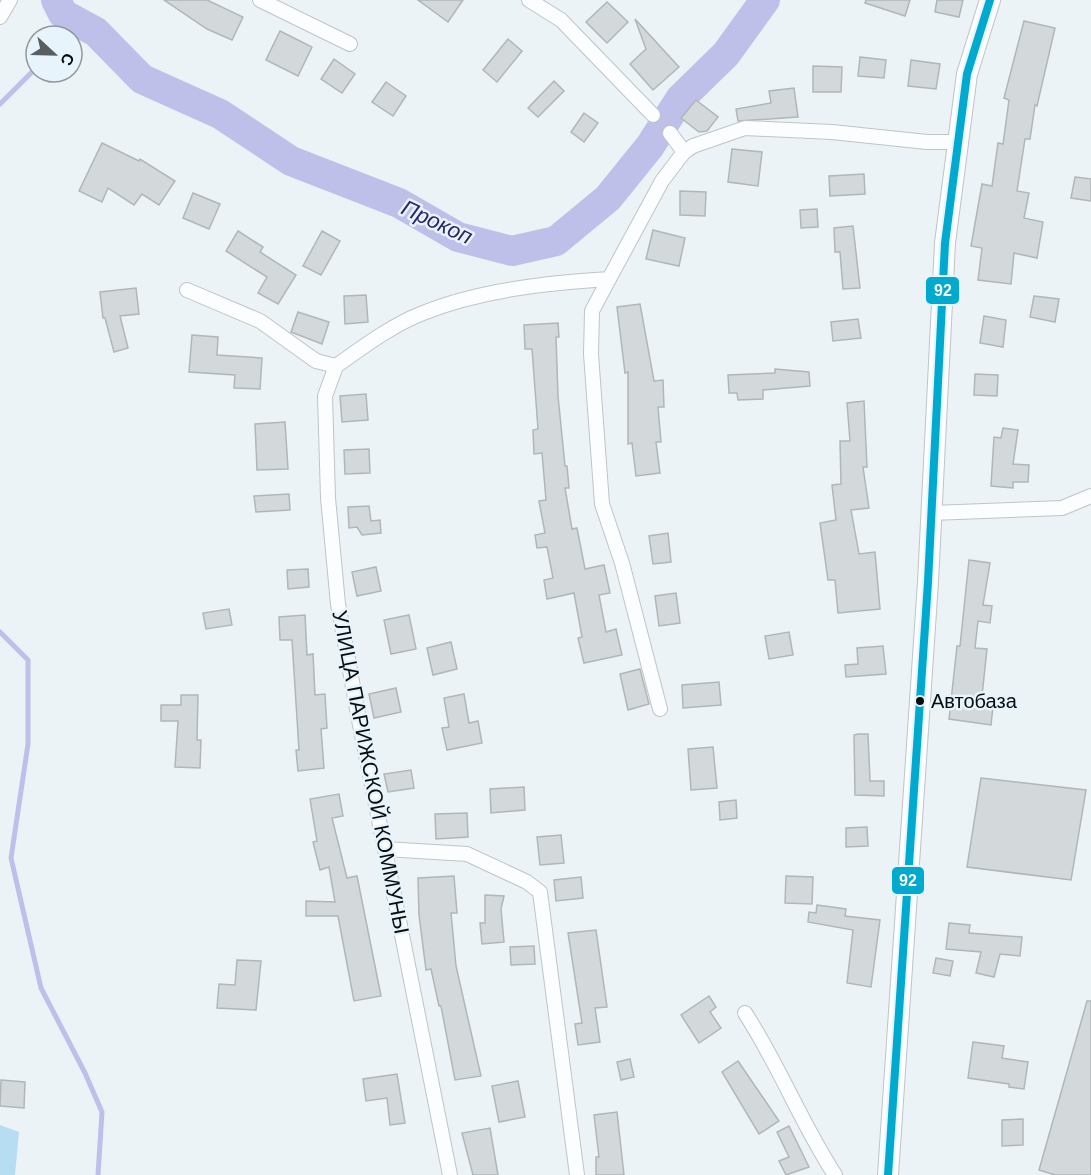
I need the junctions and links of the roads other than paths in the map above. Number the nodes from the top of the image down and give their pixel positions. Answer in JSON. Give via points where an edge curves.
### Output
{"nodes":[{"id":1,"x":10,"y":0,"type":"edge"},
{"id":2,"x":260,"y":0,"type":"edge"},
{"id":3,"x":529,"y":0,"type":"edge"},
{"id":4,"x":990,"y":0,"type":"edge"},
{"id":5,"x":0,"y":17,"type":"edge"},
{"id":6,"x":350,"y":44,"type":"dead end"},
{"id":7,"x":653,"y":115,"type":"dead end"},
{"id":8,"x":670,"y":134,"type":"dead end"},
{"id":9,"x":958,"y":142,"type":"junction"},
{"id":10,"x":684,"y":152,"type":"junction"},
{"id":11,"x":609,"y":279,"type":"junction"},
{"id":12,"x":187,"y":290,"type":"dead end"},
{"id":13,"x":336,"y":366,"type":"junction"},
{"id":14,"x":1091,"y":496,"type":"edge"},
{"id":15,"x":931,"y":513,"type":"junction"},
{"id":16,"x":660,"y":709,"type":"dead end"},
{"id":17,"x":385,"y":849,"type":"junction"},
{"id":18,"x":745,"y":1012,"type":"dead end"},
{"id":19,"x":450,"y":1175,"type":"edge"},
{"id":20,"x":577,"y":1175,"type":"edge"},
{"id":21,"x":835,"y":1175,"type":"edge"},
{"id":22,"x":888,"y":1175,"type":"edge"}],
"edges":[{"from":1,"to":5,"type":"street"},
{"from":2,"to":6,"type":"street"},
{"from":3,"to":7,"type":"street","via":[[561,20]]},
{"from":4,"to":9,"type":"main road","via":[[967,74]]},
{"from":8,"to":10,"type":"street"},
{"from":9,"to":10,"type":"street","via":[[745,128]]},
{"from":9,"to":15,"type":"main road","via":[[945,243]]},
{"from":10,"to":11,"type":"street","via":[[662,181]]},
{"from":11,"to":13,"type":"street","via":[[559,282],[455,302],[421,314]]},
{"from":11,"to":16,"type":"street","via":[[592,311],[591,354],[602,504],[622,563]]},
{"from":12,"to":13,"type":"street","via":[[260,321],[316,361]]},
{"from":13,"to":17,"type":"street","name":"УЛИЦА ПАРИЖСКОЙ КОММУНЫ","via":[[325,396],[331,534],[339,604]]},
{"from":14,"to":15,"type":"street","via":[[1062,508]]},
{"from":15,"to":22,"type":"main road"},
{"from":17,"to":19,"type":"street","name":"УЛИЦА ПАРИЖСКОЙ КОММУНЫ"},
{"from":17,"to":20,"type":"street","via":[[466,854],[540,892]]},
{"from":18,"to":21,"type":"street"}]}
